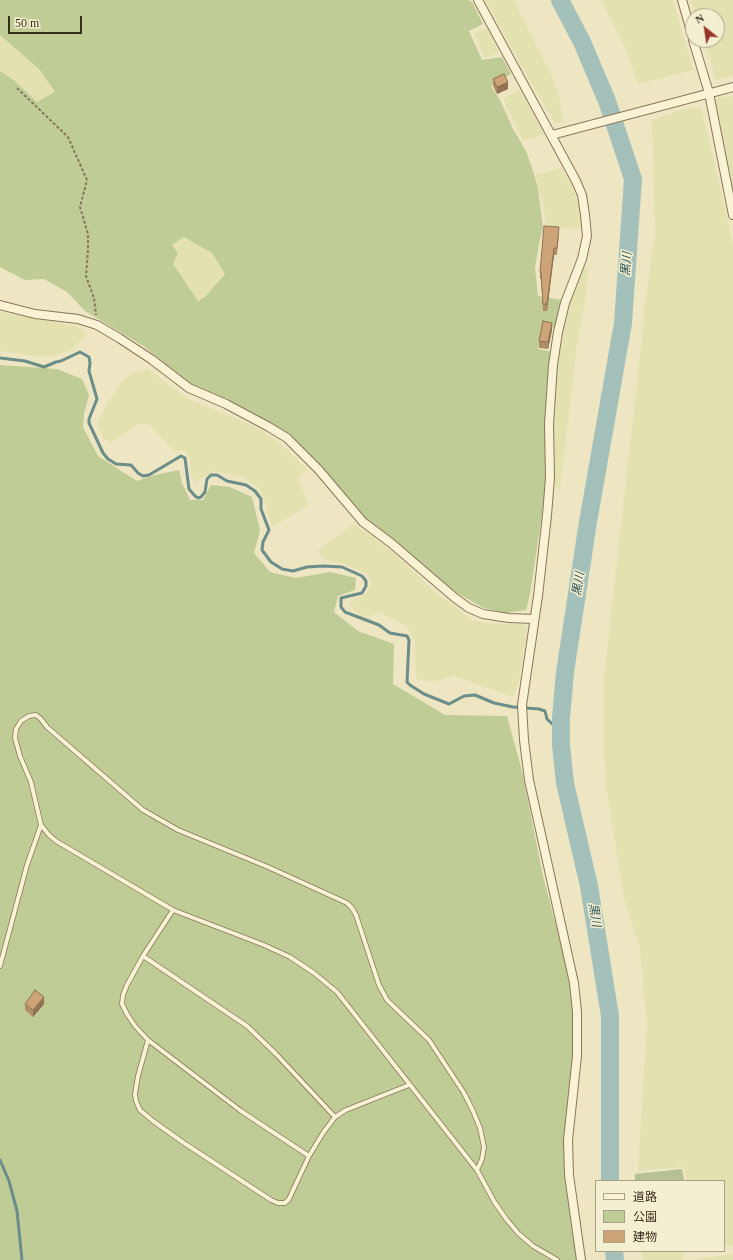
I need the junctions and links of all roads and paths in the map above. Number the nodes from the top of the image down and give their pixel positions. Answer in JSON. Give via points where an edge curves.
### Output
{"nodes":[{"id":1,"x":478,"y":0,"type":"edge"},
{"id":2,"x":682,"y":0,"type":"edge"},
{"id":3,"x":685,"y":11,"type":"edge"},
{"id":4,"x":696,"y":48,"type":"edge"},
{"id":5,"x":733,"y":87,"type":"edge"},
{"id":6,"x":17,"y":88,"type":"dead end"},
{"id":7,"x":709,"y":94,"type":"junction"},
{"id":8,"x":552,"y":135,"type":"junction"},
{"id":9,"x":733,"y":215,"type":"edge"},
{"id":10,"x":0,"y":305,"type":"edge"},
{"id":11,"x":97,"y":325,"type":"junction"},
{"id":12,"x":534,"y":619,"type":"junction"},
{"id":13,"x":42,"y":825,"type":"junction"},
{"id":14,"x":173,"y":910,"type":"junction"},
{"id":15,"x":144,"y":956,"type":"junction"},
{"id":16,"x":0,"y":966,"type":"edge"},
{"id":17,"x":148,"y":1040,"type":"junction"},
{"id":18,"x":409,"y":1085,"type":"junction"},
{"id":19,"x":335,"y":1117,"type":"junction"},
{"id":20,"x":309,"y":1156,"type":"junction"},
{"id":21,"x":477,"y":1170,"type":"junction"},
{"id":22,"x":557,"y":1260,"type":"edge"},
{"id":23,"x":581,"y":1260,"type":"edge"}],
"edges":[{"from":1,"to":8,"type":"street"},
{"from":2,"to":3,"type":"street"},
{"from":4,"to":7,"type":"street"},
{"from":5,"to":7,"type":"street"},
{"from":6,"to":11,"type":"path","via":[[68,137],[87,180],[80,207],[88,234],[86,276],[94,298]]},
{"from":7,"to":8,"type":"street"},
{"from":7,"to":9,"type":"street"},
{"from":8,"to":12,"type":"street","via":[[582,195],[587,236],[582,259],[565,303],[553,365],[548,508]]},
{"from":10,"to":11,"type":"street","via":[[35,314],[78,318]]},
{"from":11,"to":12,"type":"street","via":[[151,359],[189,388],[226,404],[287,438],[318,468],[363,522],[455,598],[484,614]]},
{"from":12,"to":23,"type":"street","via":[[522,705],[524,740],[529,780],[574,983],[577,1056],[568,1140],[569,1175]]},
{"from":13,"to":14,"type":"lane","via":[[56,841]]},
{"from":13,"to":16,"type":"lane","via":[[26,865]]},
{"from":13,"to":21,"type":"lane","via":[[31,782],[15,738],[16,729],[21,721],[36,715],[143,810],[178,830],[347,903],[356,915],[379,985],[387,1000],[429,1040],[473,1111],[484,1147]]},
{"from":14,"to":15,"type":"lane"},
{"from":14,"to":18,"type":"lane","via":[[264,945],[314,973],[337,992]]},
{"from":15,"to":17,"type":"lane","via":[[126,985],[122,1004],[135,1026]]},
{"from":15,"to":19,"type":"lane","via":[[247,1026]]},
{"from":17,"to":20,"type":"lane","via":[[241,1111]]},
{"from":17,"to":20,"type":"lane","via":[[138,1076],[136,1101],[140,1110],[153,1121],[278,1203],[285,1203],[289,1199]]},
{"from":18,"to":19,"type":"lane","via":[[346,1110]]},
{"from":18,"to":21,"type":"lane"},
{"from":19,"to":20,"type":"lane"},
{"from":21,"to":22,"type":"lane","via":[[496,1203],[518,1233],[533,1246]]}]}
